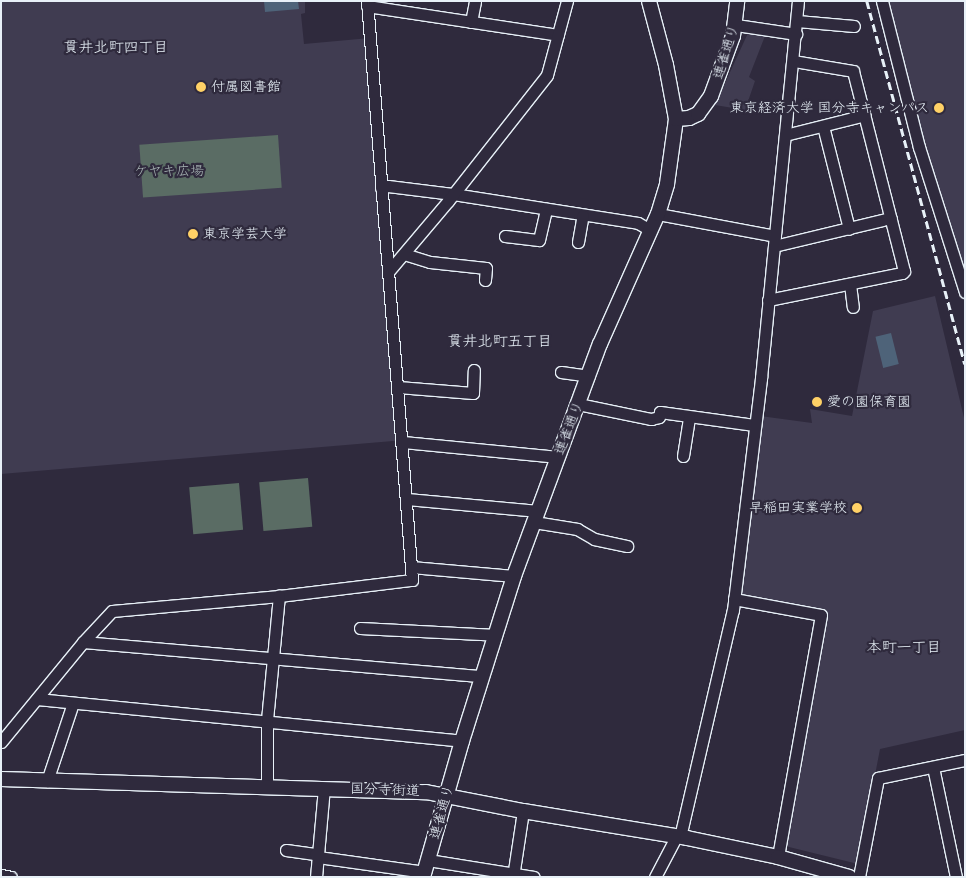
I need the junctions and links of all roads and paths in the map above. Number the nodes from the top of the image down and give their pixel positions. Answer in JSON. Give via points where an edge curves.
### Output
{"nodes":[{"id":1,"x":475,"y":1,"type":"edge"},
{"id":2,"x":567,"y":1,"type":"edge"},
{"id":3,"x":649,"y":1,"type":"edge"},
{"id":4,"x":737,"y":1,"type":"edge"},
{"id":5,"x":798,"y":1,"type":"edge"},
{"id":6,"x":882,"y":1,"type":"edge"},
{"id":7,"x":367,"y":3,"type":"edge"},
{"id":8,"x":797,"y":21,"type":"junction"},
{"id":9,"x":471,"y":22,"type":"junction"},
{"id":10,"x":736,"y":25,"type":"junction"},
{"id":11,"x":854,"y":26,"type":"dead end"},
{"id":12,"x":796,"y":34,"type":"junction"},
{"id":13,"x":558,"y":35,"type":"junction"},
{"id":14,"x":794,"y":61,"type":"junction"},
{"id":15,"x":865,"y":115,"type":"junction"},
{"id":16,"x":676,"y":119,"type":"junction"},
{"id":17,"x":823,"y":126,"type":"junction"},
{"id":18,"x":785,"y":135,"type":"junction"},
{"id":19,"x":382,"y":188,"type":"junction"},
{"id":20,"x":450,"y":198,"type":"junction"},
{"id":21,"x":545,"y":213,"type":"junction"},
{"id":22,"x":658,"y":214,"type":"junction"},
{"id":23,"x":582,"y":218,"type":"junction"},
{"id":24,"x":891,"y":218,"type":"junction"},
{"id":25,"x":849,"y":229,"type":"junction"},
{"id":26,"x":650,"y":230,"type":"junction"},
{"id":27,"x":505,"y":236,"type":"dead end"},
{"id":28,"x":775,"y":241,"type":"junction"},
{"id":29,"x":578,"y":242,"type":"dead end"},
{"id":30,"x":404,"y":254,"type":"junction"},
{"id":31,"x":388,"y":272,"type":"junction"},
{"id":32,"x":485,"y":280,"type":"dead end"},
{"id":33,"x":850,"y":284,"type":"junction"},
{"id":34,"x":965,"y":292,"type":"edge"},
{"id":35,"x":768,"y":300,"type":"junction"},
{"id":36,"x":853,"y":307,"type":"dead end"},
{"id":37,"x":474,"y":370,"type":"dead end"},
{"id":38,"x":561,"y":372,"type":"dead end"},
{"id":39,"x":588,"y":376,"type":"junction"},
{"id":40,"x":398,"y":387,"type":"junction"},
{"id":41,"x":578,"y":404,"type":"junction"},
{"id":42,"x":689,"y":417,"type":"junction"},
{"id":43,"x":754,"y":425,"type":"junction"},
{"id":44,"x":403,"y":442,"type":"junction"},
{"id":45,"x":683,"y":456,"type":"dead end"},
{"id":46,"x":558,"y":457,"type":"junction"},
{"id":47,"x":407,"y":499,"type":"junction"},
{"id":48,"x":536,"y":517,"type":"junction"},
{"id":49,"x":627,"y":546,"type":"dead end"},
{"id":50,"x":412,"y":567,"type":"junction"},
{"id":51,"x":514,"y":576,"type":"junction"},
{"id":52,"x":279,"y":596,"type":"junction"},
{"id":53,"x":734,"y":599,"type":"junction"},
{"id":54,"x":360,"y":628,"type":"dead end"},
{"id":55,"x":496,"y":635,"type":"junction"},
{"id":56,"x":83,"y":642,"type":"junction"},
{"id":57,"x":273,"y":660,"type":"junction"},
{"id":58,"x":482,"y":676,"type":"junction"},
{"id":59,"x":37,"y":699,"type":"junction"},
{"id":60,"x":72,"y":703,"type":"junction"},
{"id":61,"x":267,"y":720,"type":"junction"},
{"id":62,"x":462,"y":741,"type":"junction"},
{"id":63,"x":1,"y":742,"type":"edge"},
{"id":64,"x":965,"y":760,"type":"edge"},
{"id":65,"x":933,"y":767,"type":"junction"},
{"id":66,"x":1,"y":779,"type":"edge"},
{"id":67,"x":47,"y":781,"type":"junction"},
{"id":68,"x":267,"y":786,"type":"junction"},
{"id":69,"x":324,"y":788,"type":"junction"},
{"id":70,"x":446,"y":796,"type":"junction"},
{"id":71,"x":524,"y":811,"type":"junction"},
{"id":72,"x":678,"y":837,"type":"junction"},
{"id":73,"x":286,"y":850,"type":"dead end"},
{"id":74,"x":318,"y":857,"type":"junction"},
{"id":75,"x":778,"y":857,"type":"junction"},
{"id":76,"x":425,"y":870,"type":"edge"},
{"id":77,"x":1,"y":875,"type":"edge"},
{"id":78,"x":514,"y":875,"type":"edge"},
{"id":79,"x":11,"y":877,"type":"edge"},
{"id":80,"x":316,"y":877,"type":"edge"},
{"id":81,"x":534,"y":877,"type":"edge"},
{"id":82,"x":655,"y":877,"type":"edge"},
{"id":83,"x":849,"y":877,"type":"edge"},
{"id":84,"x":859,"y":877,"type":"edge"},
{"id":85,"x":956,"y":877,"type":"edge"}],
"edges":[{"from":1,"to":9,"type":"street"},
{"from":2,"to":13,"type":"street"},
{"from":3,"to":16,"type":"main road"},
{"from":4,"to":10,"type":"main road","name":"連雀通り"},
{"from":5,"to":8,"type":"street"},
{"from":6,"to":34,"type":"street","via":[[919,147]]},
{"from":7,"to":9,"type":"street"},
{"from":7,"to":19,"type":"street"},
{"from":8,"to":11,"type":"street"},
{"from":8,"to":12,"type":"street"},
{"from":9,"to":13,"type":"street"},
{"from":10,"to":12,"type":"street"},
{"from":10,"to":16,"type":"main road","name":"連雀通り","via":[[722,71],[706,103],[694,116]]},
{"from":12,"to":14,"type":"street"},
{"from":13,"to":20,"type":"street","via":[[547,75]]},
{"from":14,"to":15,"type":"street","via":[[853,72]]},
{"from":14,"to":18,"type":"street"},
{"from":15,"to":17,"type":"street"},
{"from":15,"to":24,"type":"street"},
{"from":16,"to":22,"type":"main road","name":"連雀通り","via":[[672,159]]},
{"from":17,"to":18,"type":"street"},
{"from":17,"to":25,"type":"street"},
{"from":18,"to":28,"type":"street"},
{"from":19,"to":20,"type":"street","via":[[388,193]]},
{"from":19,"to":31,"type":"street"},
{"from":20,"to":21,"type":"street"},
{"from":20,"to":30,"type":"street"},
{"from":21,"to":23,"type":"street"},
{"from":21,"to":27,"type":"street","via":[[539,240]]},
{"from":22,"to":26,"type":"main road","name":"連雀通り"},
{"from":22,"to":28,"type":"street"},
{"from":23,"to":26,"type":"street"},
{"from":23,"to":29,"type":"street"},
{"from":24,"to":25,"type":"street"},
{"from":24,"to":33,"type":"street","via":[[904,271]]},
{"from":25,"to":28,"type":"street"},
{"from":26,"to":39,"type":"main road","name":"連雀通り"},
{"from":28,"to":35,"type":"street"},
{"from":30,"to":31,"type":"street"},
{"from":30,"to":32,"type":"street","via":[[430,262],[486,268]]},
{"from":31,"to":40,"type":"street"},
{"from":33,"to":35,"type":"street"},
{"from":33,"to":36,"type":"street"},
{"from":35,"to":43,"type":"street"},
{"from":37,"to":40,"type":"street","via":[[473,393]]},
{"from":38,"to":39,"type":"street"},
{"from":39,"to":41,"type":"main road","name":"連雀通り"},
{"from":40,"to":44,"type":"street"},
{"from":41,"to":42,"type":"street","via":[[651,419],[659,417],[660,412]]},
{"from":41,"to":46,"type":"main road","name":"連雀通り"},
{"from":42,"to":43,"type":"street"},
{"from":42,"to":45,"type":"street"},
{"from":43,"to":53,"type":"street"},
{"from":44,"to":46,"type":"street"},
{"from":44,"to":47,"type":"street"},
{"from":46,"to":48,"type":"main road","name":"連雀通り"},
{"from":47,"to":48,"type":"street"},
{"from":47,"to":50,"type":"street"},
{"from":48,"to":49,"type":"street","via":[[577,529],[594,539]]},
{"from":48,"to":51,"type":"main road","name":"連雀通り"},
{"from":50,"to":51,"type":"street"},
{"from":50,"to":52,"type":"street","via":[[412,580]]},
{"from":51,"to":55,"type":"main road","name":"連雀通り"},
{"from":52,"to":56,"type":"street","via":[[112,611]]},
{"from":52,"to":57,"type":"street"},
{"from":53,"to":72,"type":"street"},
{"from":53,"to":75,"type":"street","via":[[821,615]]},
{"from":54,"to":55,"type":"street"},
{"from":55,"to":58,"type":"main road","name":"連雀通り"},
{"from":56,"to":57,"type":"street"},
{"from":56,"to":59,"type":"street"},
{"from":57,"to":58,"type":"street"},
{"from":57,"to":61,"type":"street"},
{"from":58,"to":62,"type":"main road","name":"連雀通り"},
{"from":59,"to":60,"type":"street"},
{"from":59,"to":63,"type":"street"},
{"from":60,"to":61,"type":"street"},
{"from":60,"to":67,"type":"street"},
{"from":61,"to":62,"type":"street"},
{"from":61,"to":68,"type":"street"},
{"from":62,"to":70,"type":"main road","name":"連雀通り"},
{"from":64,"to":65,"type":"street"},
{"from":65,"to":84,"type":"street","via":[[878,778]]},
{"from":65,"to":85,"type":"street"},
{"from":66,"to":67,"type":"main road","name":"国分寺街道"},
{"from":67,"to":68,"type":"main road","name":"国分寺街道"},
{"from":68,"to":69,"type":"main road","name":"国分寺街道"},
{"from":69,"to":70,"type":"main road","name":"国分寺街道","via":[[426,792]]},
{"from":69,"to":74,"type":"street"},
{"from":70,"to":71,"type":"main road","name":"国分寺街道"},
{"from":70,"to":76,"type":"main road","name":"連雀通り"},
{"from":71,"to":72,"type":"main road","name":"国分寺街道"},
{"from":71,"to":78,"type":"street"},
{"from":72,"to":75,"type":"main road","name":"国分寺街道"},
{"from":72,"to":82,"type":"street"},
{"from":73,"to":74,"type":"street"},
{"from":74,"to":76,"type":"street"},
{"from":74,"to":80,"type":"street"},
{"from":75,"to":83,"type":"main road","name":"国分寺街道"},
{"from":76,"to":78,"type":"street"},
{"from":77,"to":79,"type":"street"},
{"from":78,"to":81,"type":"street"}]}
